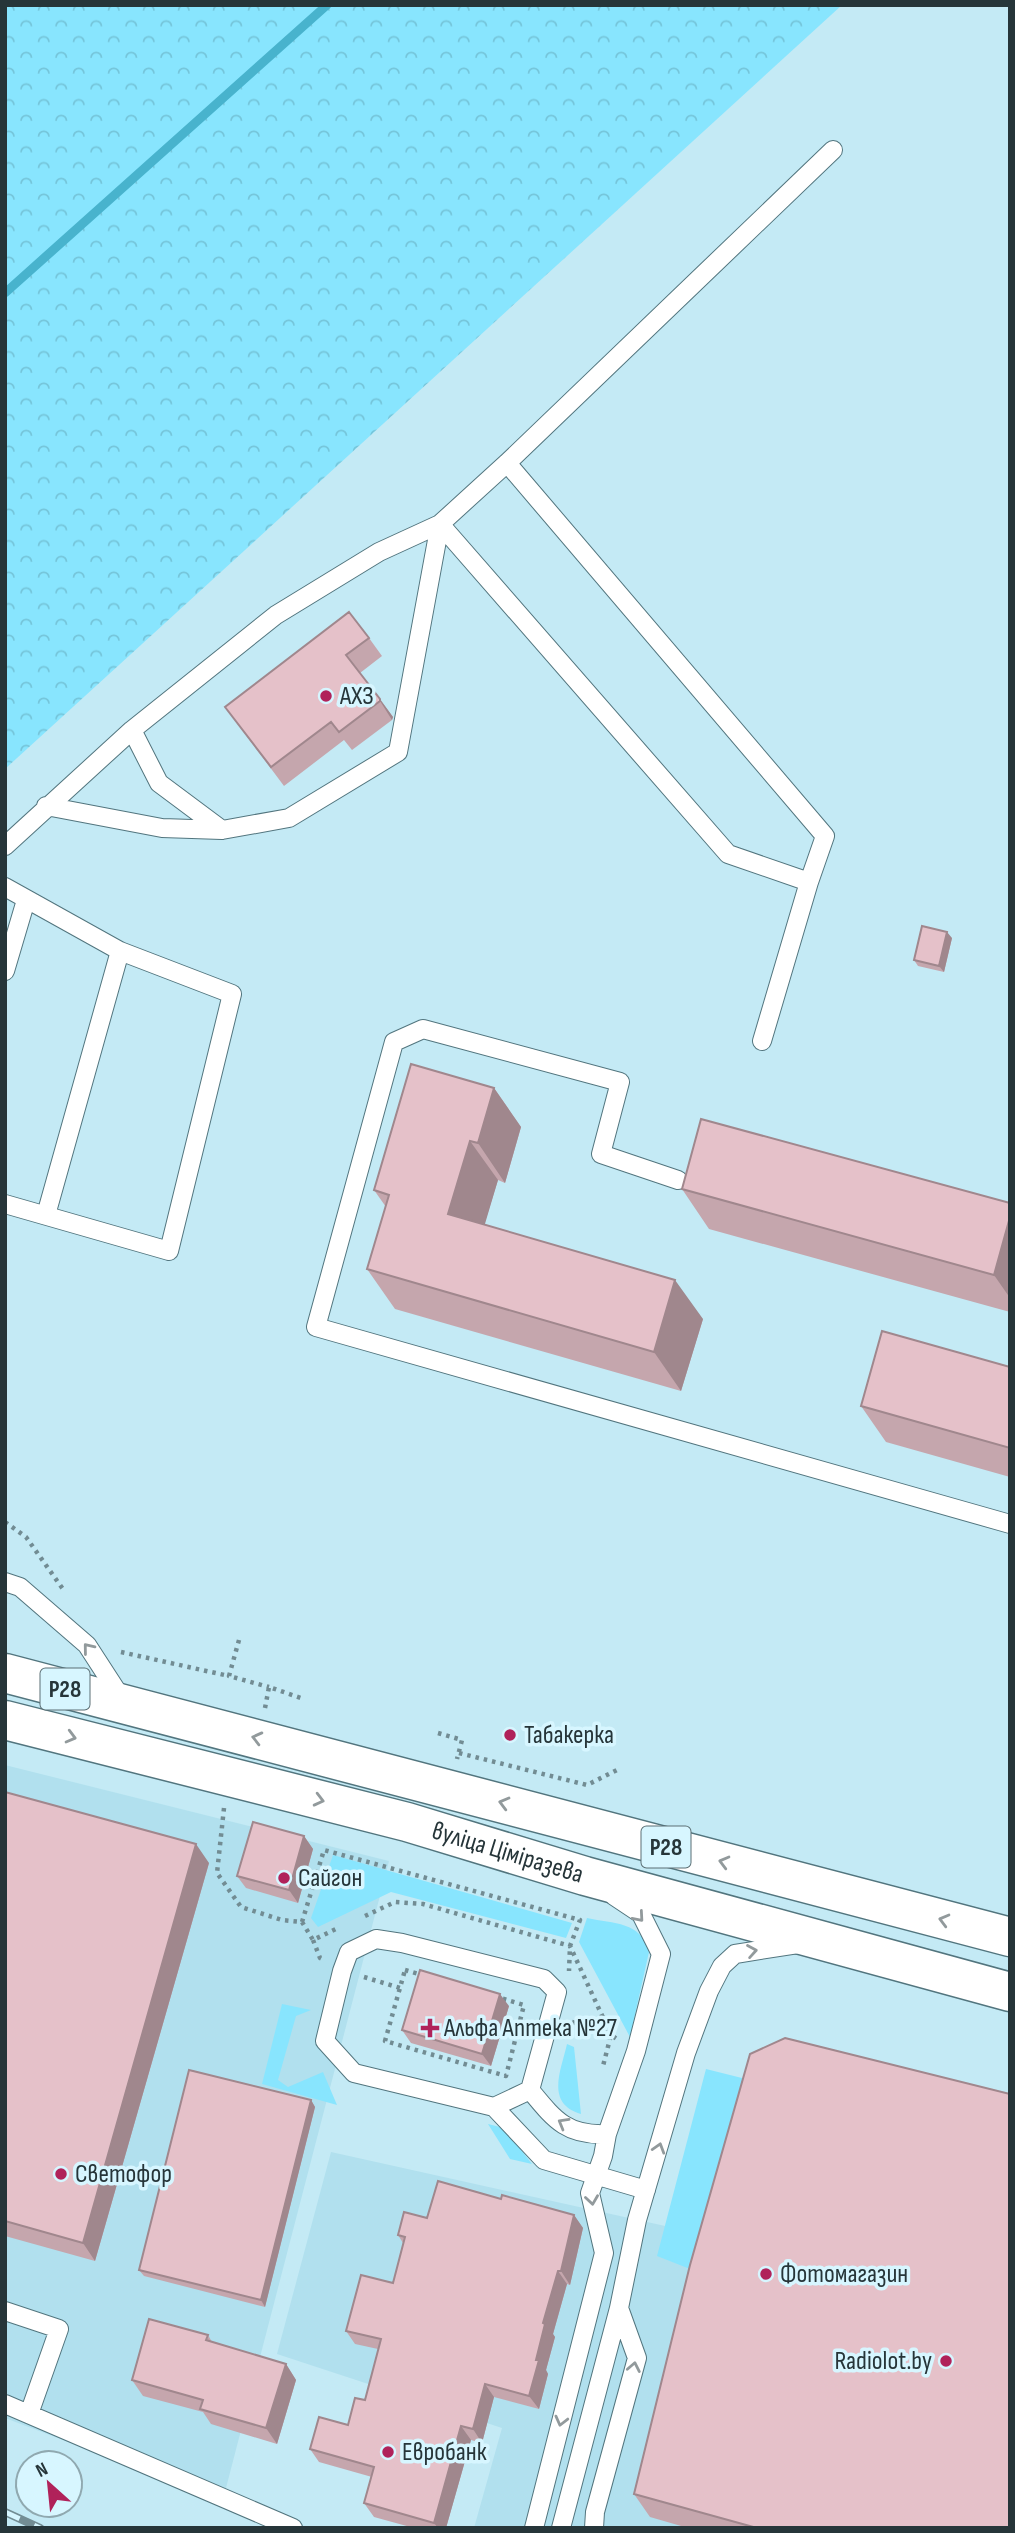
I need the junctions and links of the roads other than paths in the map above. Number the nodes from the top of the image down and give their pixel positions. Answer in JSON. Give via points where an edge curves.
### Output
{"nodes":[{"id":1,"x":834,"y":150,"type":"dead end"},
{"id":2,"x":506,"y":463,"type":"junction"},
{"id":3,"x":440,"y":524,"type":"junction"},
{"id":4,"x":131,"y":730,"type":"junction"},
{"id":5,"x":46,"y":806,"type":"junction"},
{"id":6,"x":222,"y":830,"type":"junction"},
{"id":7,"x":5,"y":846,"type":"edge"},
{"id":8,"x":809,"y":882,"type":"junction"},
{"id":9,"x":5,"y":887,"type":"edge"},
{"id":10,"x":26,"y":900,"type":"junction"},
{"id":11,"x":120,"y":951,"type":"junction"},
{"id":12,"x":5,"y":971,"type":"edge"},
{"id":13,"x":762,"y":1041,"type":"dead end"},
{"id":14,"x":677,"y":1180,"type":"dead end"},
{"id":15,"x":5,"y":1204,"type":"edge"},
{"id":16,"x":46,"y":1215,"type":"junction"},
{"id":17,"x":1010,"y":1524,"type":"edge"},
{"id":18,"x":5,"y":1582,"type":"edge"},
{"id":19,"x":5,"y":1673,"type":"edge"},
{"id":20,"x":126,"y":1705,"type":"junction"},
{"id":21,"x":5,"y":1720,"type":"edge"},
{"id":22,"x":585,"y":1876,"type":"junction"},
{"id":23,"x":1010,"y":1937,"type":"edge"},
{"id":24,"x":824,"y":1940,"type":"junction"},
{"id":25,"x":1010,"y":1992,"type":"edge"},
{"id":26,"x":530,"y":2090,"type":"junction"},
{"id":27,"x":494,"y":2108,"type":"junction"},
{"id":28,"x":607,"y":2134,"type":"junction"},
{"id":29,"x":594,"y":2174,"type":"junction"},
{"id":30,"x":646,"y":2190,"type":"junction"},
{"id":31,"x":619,"y":2308,"type":"junction"},
{"id":32,"x":5,"y":2311,"type":"edge"},
{"id":33,"x":5,"y":2404,"type":"edge"},
{"id":34,"x":29,"y":2414,"type":"junction"},
{"id":35,"x":293,"y":2528,"type":"edge"},
{"id":36,"x":534,"y":2528,"type":"edge"},
{"id":37,"x":561,"y":2528,"type":"edge"},
{"id":38,"x":594,"y":2528,"type":"edge"}],
"edges":[{"from":1,"to":2,"type":"lane"},
{"from":2,"to":3,"type":"lane"},
{"from":2,"to":8,"type":"lane","via":[[825,836]]},
{"from":3,"to":4,"type":"lane","via":[[379,552],[275,615]]},
{"from":3,"to":6,"type":"lane","via":[[398,752],[289,818]]},
{"from":3,"to":8,"type":"lane","via":[[728,854]]},
{"from":4,"to":5,"type":"lane"},
{"from":4,"to":6,"type":"lane","via":[[159,783]]},
{"from":5,"to":6,"type":"lane","via":[[162,828]]},
{"from":5,"to":7,"type":"lane"},
{"from":8,"to":13,"type":"lane"},
{"from":9,"to":10,"type":"lane"},
{"from":10,"to":11,"type":"lane"},
{"from":10,"to":12,"type":"lane"},
{"from":11,"to":16,"type":"lane"},
{"from":11,"to":16,"type":"lane","via":[[233,994],[169,1251]]},
{"from":14,"to":17,"type":"lane","via":[[601,1154],[620,1082],[423,1029],[394,1042],[316,1327]]},
{"from":15,"to":16,"type":"lane"},
{"from":20,"to":18,"type":"lane","one_way":true,"via":[[88,1645],[20,1587]]},
{"from":19,"to":20,"type":"main road","name":"вуліца Ціміразева","number":"Р28"},
{"from":23,"to":20,"type":"main road","name":"вуліца Ціміразева","number":"Р28","one_way":true},
{"from":21,"to":22,"type":"main road","name":"вуліца Ціміразева","number":"Р28","one_way":true,"via":[[407,1822]]},
{"from":22,"to":24,"type":"main road","name":"вуліца Ціміразева","number":"Р28"},
{"from":22,"to":28,"type":"lane","one_way":true,"via":[[641,1914],[661,1954],[636,2051]]},
{"from":24,"to":25,"type":"main road","name":"вуліца Ціміразева","number":"Р28"},
{"from":30,"to":24,"type":"lane","one_way":true,"via":[[686,2053],[722,1966],[735,1954]]},
{"from":26,"to":27,"type":"lane"},
{"from":26,"to":27,"type":"lane","via":[[557,1992],[544,1979],[376,1939],[349,1952],[325,2041],[354,2073]]},
{"from":28,"to":26,"type":"lane","one_way":true,"via":[[587,2135],[556,2121]]},
{"from":27,"to":29,"type":"lane","via":[[544,2160]]},
{"from":28,"to":29,"type":"lane"},
{"from":29,"to":30,"type":"lane"},
{"from":29,"to":36,"type":"lane","one_way":true,"via":[[590,2193],[604,2253]]},
{"from":30,"to":31,"type":"lane"},
{"from":31,"to":37,"type":"lane"},
{"from":38,"to":31,"type":"lane","one_way":true,"via":[[637,2358]]},
{"from":32,"to":34,"type":"lane","via":[[59,2329]]},
{"from":33,"to":34,"type":"lane"},
{"from":34,"to":35,"type":"lane"}]}
